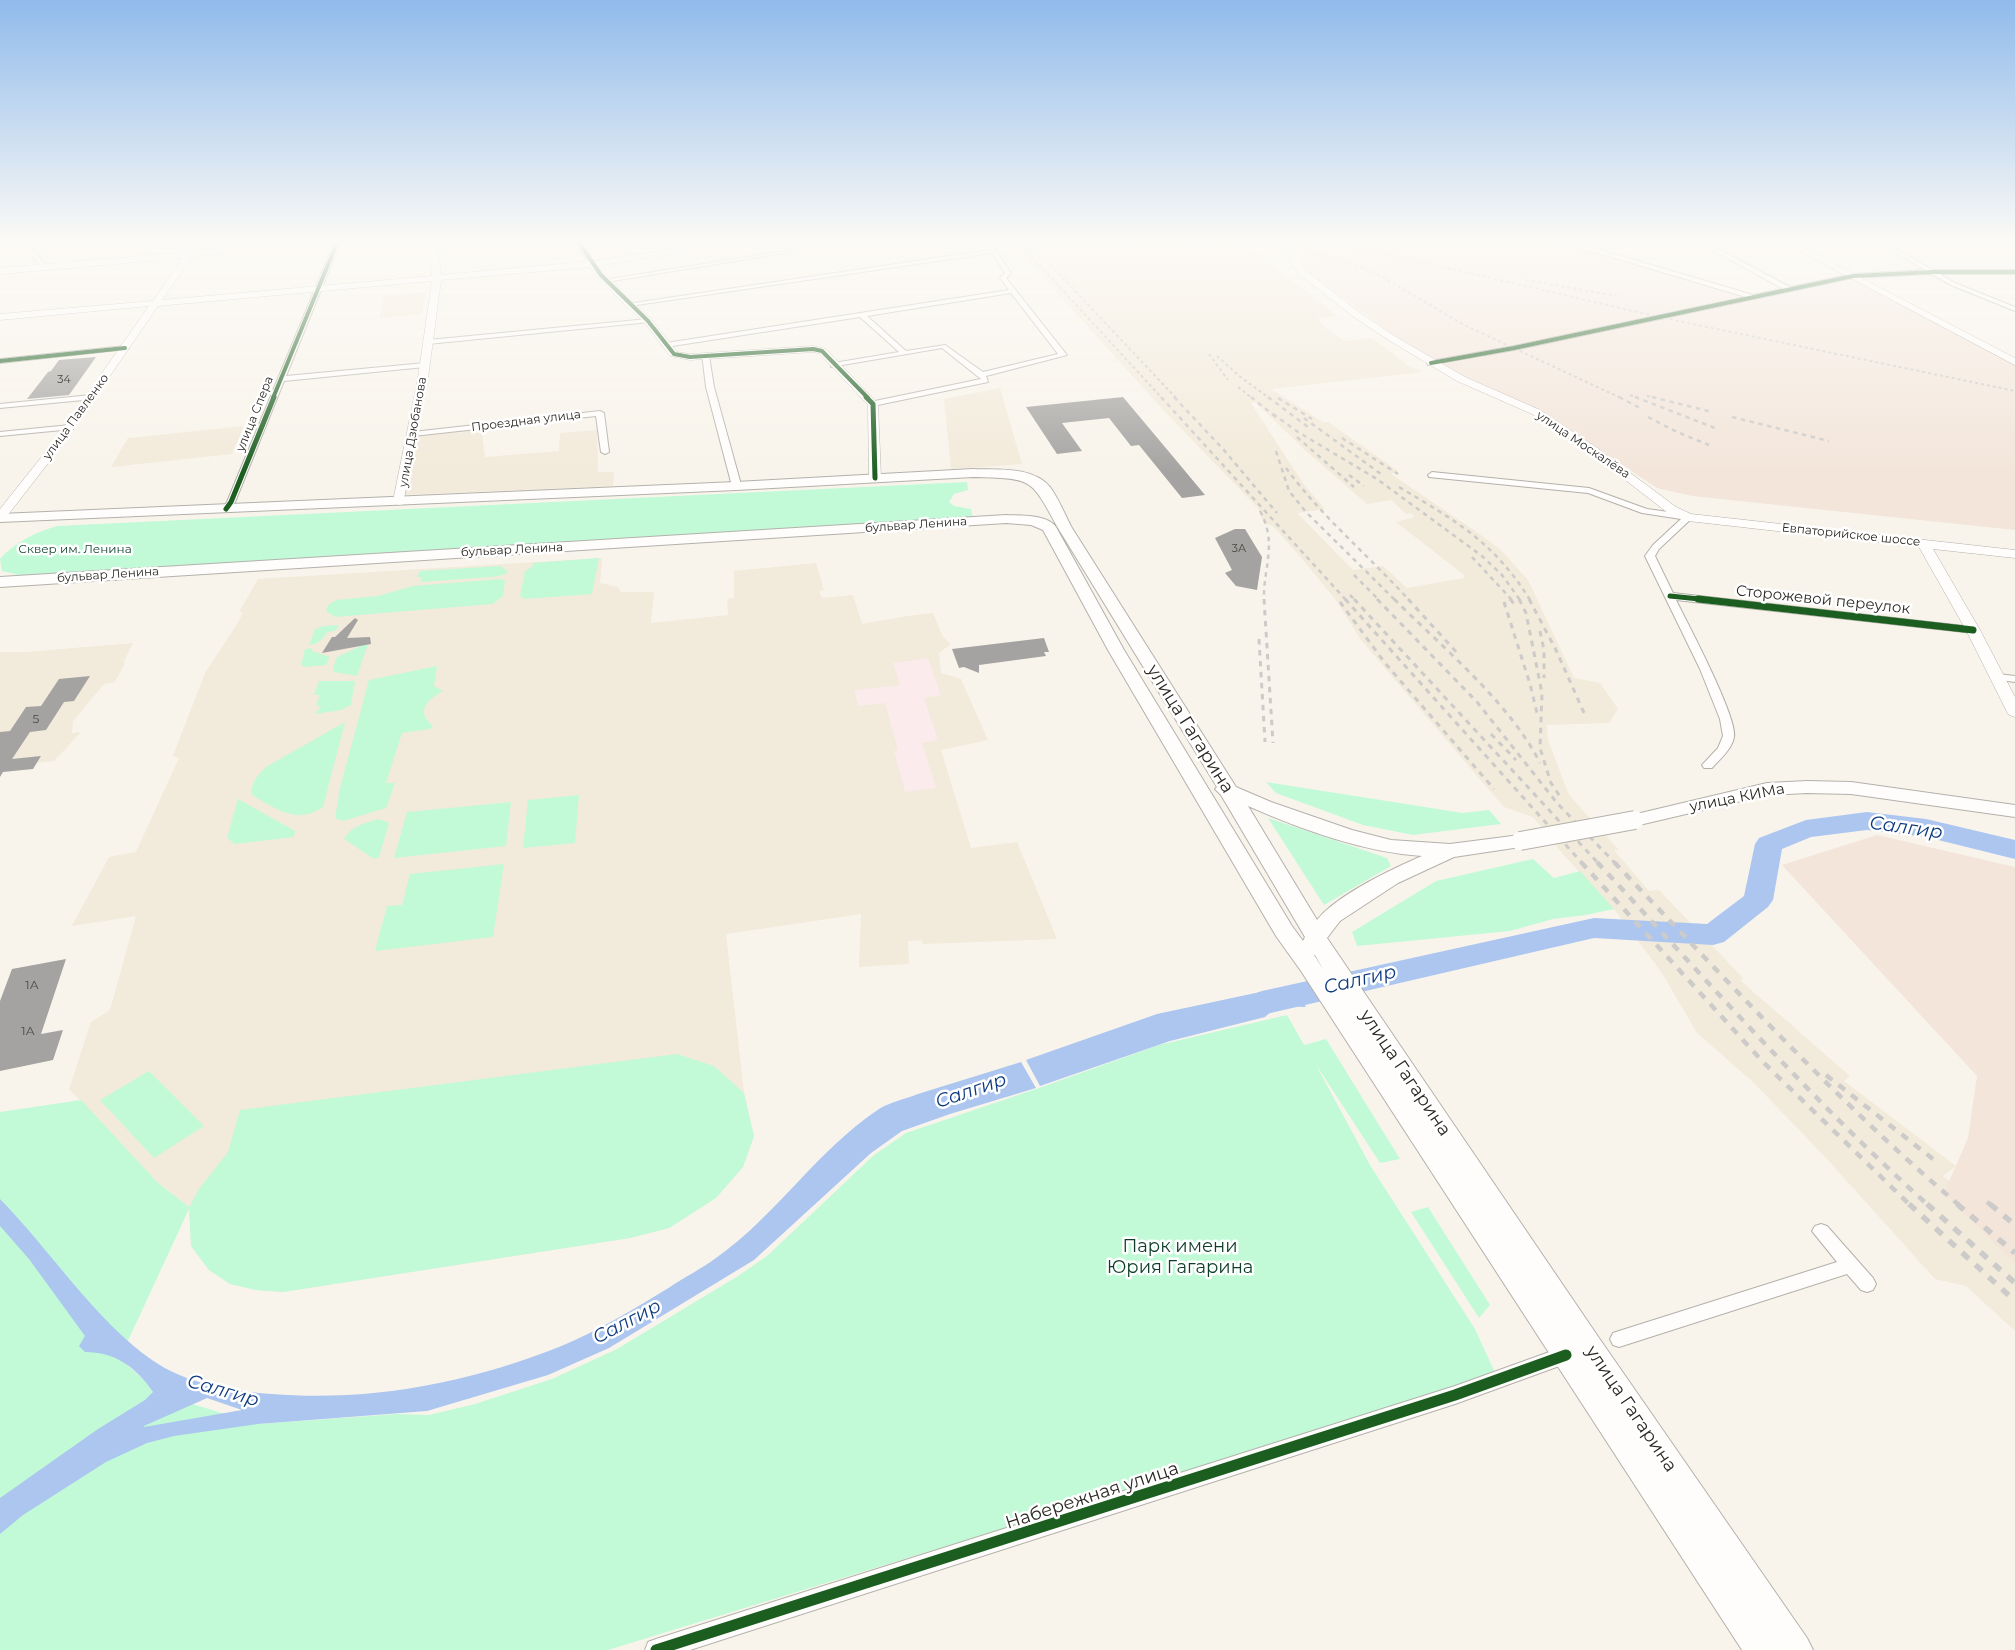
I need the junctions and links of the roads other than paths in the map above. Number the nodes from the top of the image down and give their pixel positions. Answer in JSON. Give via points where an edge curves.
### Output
{"nodes":[{"id":1,"x":144,"y":320,"type":"edge"},
{"id":2,"x":306,"y":320,"type":"edge"},
{"id":3,"x":431,"y":320,"type":"edge"},
{"id":4,"x":836,"y":320,"type":"edge"},
{"id":5,"x":868,"y":320,"type":"edge"},
{"id":6,"x":1035,"y":320,"type":"edge"},
{"id":7,"x":1363,"y":320,"type":"edge"},
{"id":8,"x":1646,"y":320,"type":"edge"},
{"id":9,"x":1936,"y":320,"type":"edge"},
{"id":10,"x":648,"y":321,"type":"joint"},
{"id":11,"x":428,"y":342,"type":"junction"},
{"id":12,"x":666,"y":345,"type":"junction"},
{"id":13,"x":125,"y":348,"type":"junction"},
{"id":14,"x":905,"y":352,"type":"junction"},
{"id":15,"x":705,"y":356,"type":"junction"},
{"id":16,"x":0,"y":361,"type":"edge"},
{"id":17,"x":2015,"y":362,"type":"edge"},
{"id":18,"x":1431,"y":363,"type":"junction"},
{"id":19,"x":425,"y":365,"type":"junction"},
{"id":20,"x":834,"y":365,"type":"junction"},
{"id":21,"x":982,"y":375,"type":"junction"},
{"id":22,"x":282,"y":379,"type":"junction"},
{"id":23,"x":91,"y":397,"type":"junction"},
{"id":24,"x":873,"y":404,"type":"junction"},
{"id":25,"x":0,"y":406,"type":"edge"},
{"id":26,"x":70,"y":427,"type":"junction"},
{"id":27,"x":0,"y":434,"type":"edge"},
{"id":28,"x":413,"y":434,"type":"junction"},
{"id":29,"x":605,"y":452,"type":"dead end"},
{"id":30,"x":1432,"y":475,"type":"dead end"},
{"id":31,"x":875,"y":478,"type":"junction"},
{"id":32,"x":736,"y":486,"type":"junction"},
{"id":33,"x":399,"y":501,"type":"junction"},
{"id":34,"x":226,"y":510,"type":"junction"},
{"id":35,"x":0,"y":517,"type":"edge"},
{"id":36,"x":1688,"y":517,"type":"junction"},
{"id":37,"x":1024,"y":520,"type":"joint"},
{"id":38,"x":1924,"y":544,"type":"junction"},
{"id":39,"x":2015,"y":554,"type":"edge"},
{"id":40,"x":0,"y":582,"type":"edge"},
{"id":41,"x":1670,"y":596,"type":"junction"},
{"id":42,"x":1973,"y":630,"type":"junction"},
{"id":43,"x":1997,"y":677,"type":"junction"},
{"id":44,"x":2015,"y":679,"type":"edge"},
{"id":45,"x":2015,"y":712,"type":"edge"},
{"id":46,"x":1708,"y":765,"type":"dead end"},
{"id":47,"x":1187,"y":771,"type":"junction"},
{"id":48,"x":1229,"y":791,"type":"junction"},
{"id":49,"x":2015,"y":811,"type":"edge"},
{"id":50,"x":1450,"y":851,"type":"junction"},
{"id":51,"x":1316,"y":937,"type":"junction"},
{"id":52,"x":1319,"y":962,"type":"junction"},
{"id":53,"x":1353,"y":1014,"type":"junction"},
{"id":54,"x":1821,"y":1230,"type":"dead end"},
{"id":55,"x":1851,"y":1266,"type":"junction"},
{"id":56,"x":1867,"y":1284,"type":"dead end"},
{"id":57,"x":1619,"y":1339,"type":"dead end"},
{"id":58,"x":1566,"y":1356,"type":"junction"},
{"id":59,"x":656,"y":1650,"type":"edge"},
{"id":60,"x":1762,"y":1650,"type":"edge"},
{"id":61,"x":1795,"y":1650,"type":"edge"}],
"edges":[{"from":1,"to":13,"type":"main road","name":"улица Павленко"},
{"from":2,"to":22,"type":"street","name":"улица Спера"},
{"from":3,"to":11,"type":"main road","name":"улица Дзюбанова"},
{"from":4,"to":12,"type":"street"},
{"from":5,"to":14,"type":"street"},
{"from":6,"to":21,"type":"street","via":[[1063,355]]},
{"from":7,"to":18,"type":"main road","name":"улица Москалёва"},
{"from":8,"to":18,"type":"street"},
{"from":9,"to":17,"type":"main road"},
{"from":10,"to":11,"type":"street"},
{"from":10,"to":12,"type":"main road"},
{"from":11,"to":19,"type":"main road","name":"улица Дзюбанова"},
{"from":12,"to":15,"type":"main road","via":[[678,356]]},
{"from":13,"to":16,"type":"street"},
{"from":13,"to":23,"type":"main road","name":"улица Павленко"},
{"from":14,"to":20,"type":"street"},
{"from":14,"to":21,"type":"street","via":[[944,346]]},
{"from":15,"to":20,"type":"main road","via":[[813,349],[822,351]]},
{"from":15,"to":32,"type":"street"},
{"from":18,"to":36,"type":"main road","name":"улица Москалёва","via":[[1536,412],[1672,510]]},
{"from":19,"to":22,"type":"street"},
{"from":19,"to":28,"type":"main road","name":"улица Дзюбанова"},
{"from":20,"to":24,"type":"main road"},
{"from":21,"to":24,"type":"street","via":[[985,380]]},
{"from":22,"to":34,"type":"street","name":"улица Спера"},
{"from":23,"to":25,"type":"street"},
{"from":23,"to":26,"type":"main road","name":"улица Павленко"},
{"from":24,"to":31,"type":"main road"},
{"from":26,"to":27,"type":"street"},
{"from":26,"to":35,"type":"main road","name":"улица Павленко"},
{"from":28,"to":29,"type":"street","name":"Проездная улица","via":[[600,412]]},
{"from":28,"to":33,"type":"main road","name":"улица Дзюбанова"},
{"from":30,"to":36,"type":"street","via":[[1589,491],[1646,511]]},
{"from":31,"to":32,"type":"main road"},
{"from":31,"to":48,"type":"main road","name":"улица Гагарина","via":[[1008,474],[1031,478],[1044,489]]},
{"from":32,"to":33,"type":"main road"},
{"from":33,"to":34,"type":"main road"},
{"from":34,"to":35,"type":"main road"},
{"from":36,"to":38,"type":"main road","name":"Евпаторийское шоссе"},
{"from":36,"to":41,"type":"street","via":[[1650,556]]},
{"from":37,"to":40,"type":"main road","name":"бульвар Ленина","via":[[982,520]]},
{"from":37,"to":47,"type":"main road","name":"улица Гагарина","via":[[1049,527],[1100,624]]},
{"from":38,"to":39,"type":"main road","name":"Евпаторийское шоссе"},
{"from":38,"to":42,"type":"main road"},
{"from":41,"to":42,"type":"street","name":"Сторожевой переулок"},
{"from":41,"to":46,"type":"street","via":[[1726,719],[1729,736],[1723,749]]},
{"from":42,"to":43,"type":"main road"},
{"from":43,"to":44,"type":"street"},
{"from":43,"to":45,"type":"main road"},
{"from":47,"to":48,"type":"main road"},
{"from":47,"to":52,"type":"main road","name":"улица Гагарина","via":[[1284,931]]},
{"from":48,"to":50,"type":"main road","via":[[1369,842]]},
{"from":48,"to":51,"type":"main road","name":"улица Гагарина"},
{"from":49,"to":50,"type":"main road","name":"улица КИМа","bridge":true,"via":[[1860,789],[1807,787],[1759,791],[1635,820]]},
{"from":50,"to":51,"type":"main road","via":[[1385,882],[1332,916]]},
{"from":51,"to":52,"type":"main road","via":[[1310,950]]},
{"from":52,"to":53,"type":"main road"},
{"from":53,"to":58,"type":"main road","name":"улица Гагарина"},
{"from":53,"to":61,"type":"main road","name":"улица Гагарина","via":[[1589,1348]]},
{"from":54,"to":55,"type":"street"},
{"from":55,"to":56,"type":"street"},
{"from":55,"to":57,"type":"street"},
{"from":58,"to":59,"type":"street","name":"Набережная улица","via":[[1115,1505]]},
{"from":58,"to":60,"type":"main road","name":"улица Гагарина"}]}
